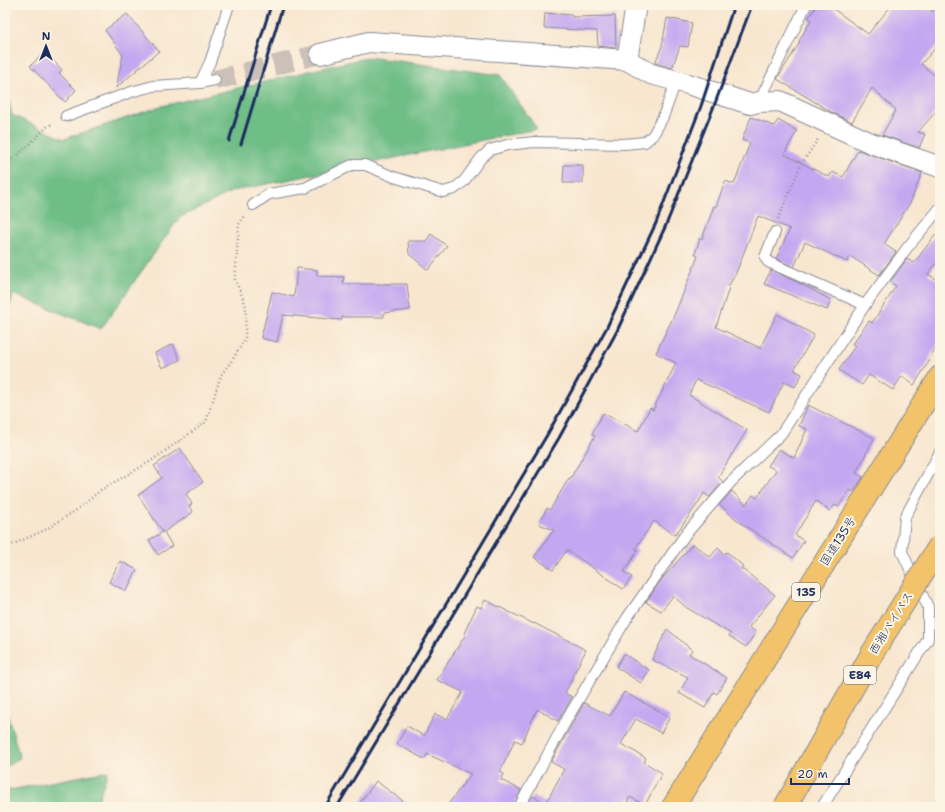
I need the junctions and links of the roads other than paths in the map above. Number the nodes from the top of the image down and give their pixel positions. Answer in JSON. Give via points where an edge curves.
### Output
{"nodes":[{"id":1,"x":229,"y":5,"type":"edge"},
{"id":2,"x":636,"y":5,"type":"edge"},
{"id":3,"x":806,"y":5,"type":"edge"},
{"id":4,"x":320,"y":54,"type":"tunnel mouth"},
{"id":5,"x":627,"y":60,"type":"junction"},
{"id":6,"x":216,"y":80,"type":"tunnel mouth"},
{"id":7,"x":676,"y":81,"type":"junction"},
{"id":8,"x":200,"y":83,"type":"junction"},
{"id":9,"x":759,"y":102,"type":"junction"},
{"id":10,"x":66,"y":116,"type":"road end"},
{"id":11,"x":940,"y":167,"type":"edge"},
{"id":12,"x":252,"y":205,"type":"road end"},
{"id":13,"x":940,"y":208,"type":"edge"},
{"id":14,"x":775,"y":232,"type":"road end"},
{"id":15,"x":865,"y":305,"type":"junction"},
{"id":16,"x":940,"y":377,"type":"edge"},
{"id":17,"x":940,"y":452,"type":"edge"},
{"id":18,"x":940,"y":545,"type":"edge"},
{"id":19,"x":940,"y":565,"type":"edge"},
{"id":20,"x":518,"y":807,"type":"edge"},
{"id":21,"x":673,"y":807,"type":"edge"},
{"id":22,"x":785,"y":807,"type":"edge"},
{"id":23,"x":796,"y":807,"type":"edge"},
{"id":24,"x":822,"y":807,"type":"edge"}],
"edges":[{"from":1,"to":8,"type":"lane","via":[[210,62]]},
{"from":2,"to":5,"type":"street"},
{"from":3,"to":9,"type":"lane"},
{"from":4,"to":5,"type":"street","via":[[368,42]]},
{"from":5,"to":7,"type":"street","via":[[651,74]]},
{"from":6,"to":8,"type":"lane"},
{"from":7,"to":9,"type":"street","via":[[750,104]]},
{"from":7,"to":12,"type":"lane","via":[[663,117],[653,135],[645,142],[534,142],[507,145],[490,150],[464,181],[454,189],[443,192],[365,165],[352,165],[305,188],[268,194]]},
{"from":8,"to":10,"type":"lane","via":[[153,86]]},
{"from":9,"to":11,"type":"street","via":[[780,101],[871,143]]},
{"from":13,"to":15,"type":"lane"},
{"from":14,"to":15,"type":"lane","via":[[765,257],[768,262]]},
{"from":15,"to":20,"type":"lane","via":[[782,434],[730,482],[685,535],[627,618]]},
{"from":16,"to":21,"type":"highway","name":"国道135号","number":"135"},
{"from":17,"to":24,"type":"lane","via":[[905,516],[902,552],[928,607],[928,639]]},
{"from":18,"to":22,"type":"highway","name":"西湘バイパス","number":"E84","bridge":true,"via":[[873,652]]},
{"from":19,"to":23,"type":"highway","name":"西湘バイパス","number":"E84","via":[[875,669]]}]}
